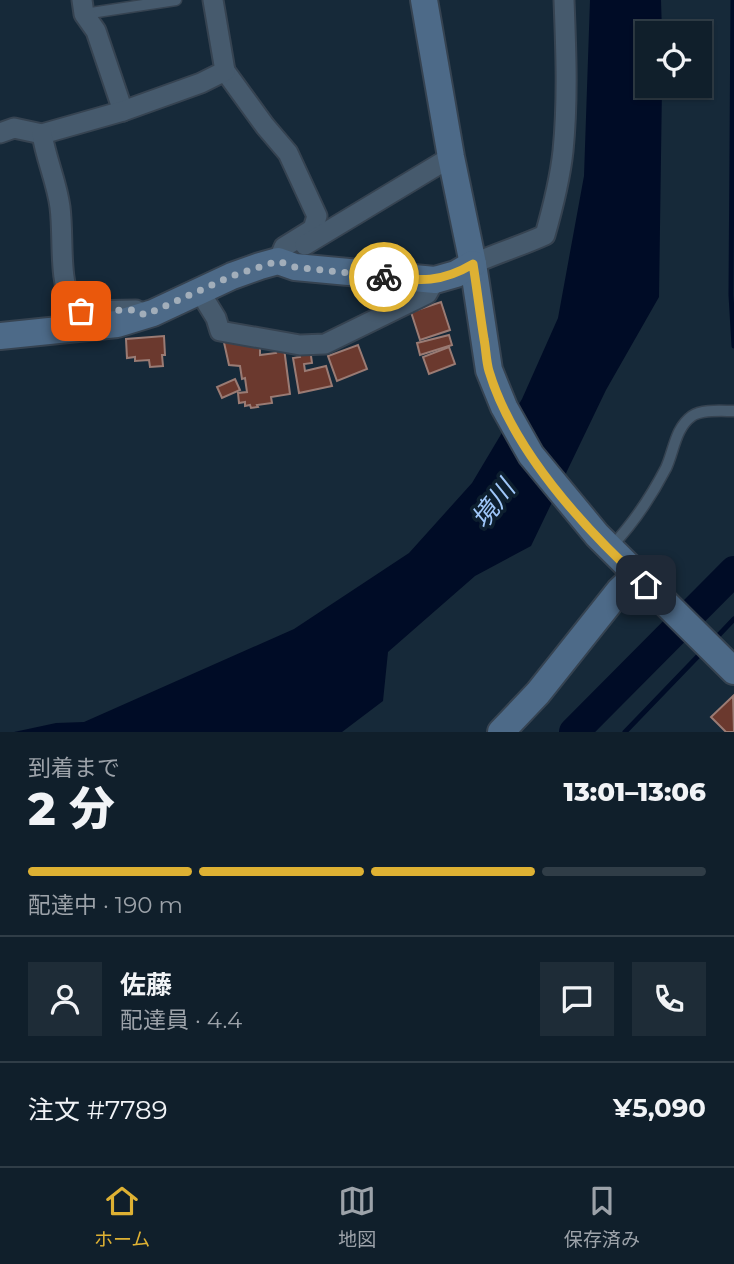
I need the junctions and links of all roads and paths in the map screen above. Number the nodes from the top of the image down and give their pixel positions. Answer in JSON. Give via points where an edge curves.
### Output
{"nodes":[{"id":1,"x":176,"y":0,"type":"edge"},
{"id":2,"x":212,"y":0,"type":"edge"},
{"id":3,"x":424,"y":0,"type":"edge"},
{"id":4,"x":564,"y":0,"type":"edge"},
{"id":5,"x":83,"y":7,"type":"edge"},
{"id":6,"x":225,"y":71,"type":"junction"},
{"id":7,"x":122,"y":111,"type":"junction"},
{"id":8,"x":0,"y":133,"type":"edge"},
{"id":9,"x":42,"y":134,"type":"junction"},
{"id":10,"x":451,"y":158,"type":"junction"},
{"id":11,"x":278,"y":261,"type":"junction"},
{"id":12,"x":473,"y":264,"type":"junction"},
{"id":13,"x":435,"y":280,"type":"junction"},
{"id":14,"x":200,"y":292,"type":"junction"},
{"id":15,"x":145,"y":315,"type":"junction"},
{"id":16,"x":0,"y":336,"type":"edge"},
{"id":17,"x":734,"y":411,"type":"edge"},
{"id":18,"x":603,"y":542,"type":"junction"},
{"id":19,"x":636,"y":575,"type":"junction"},
{"id":20,"x":731,"y":668,"type":"edge"},
{"id":21,"x":501,"y":732,"type":"edge"}],
"edges":[{"from":1,"to":5,"type":"lane"},
{"from":2,"to":6,"type":"street"},
{"from":3,"to":10,"type":"main road"},
{"from":4,"to":12,"type":"street","via":[[563,154],[545,235]]},
{"from":5,"to":7,"type":"street","via":[[96,31]]},
{"from":6,"to":7,"type":"street"},
{"from":6,"to":11,"type":"street","via":[[289,153],[317,216],[313,229],[284,247]]},
{"from":7,"to":9,"type":"street"},
{"from":8,"to":9,"type":"street","via":[[14,128]]},
{"from":9,"to":15,"type":"street","via":[[60,206],[68,299],[73,309],[136,310]]},
{"from":10,"to":11,"type":"street"},
{"from":10,"to":12,"type":"main road"},
{"from":11,"to":13,"type":"main road","via":[[295,267]]},
{"from":11,"to":14,"type":"main road"},
{"from":12,"to":13,"type":"main road"},
{"from":12,"to":18,"type":"main road","via":[[489,370],[504,407],[531,455]]},
{"from":13,"to":14,"type":"street","via":[[427,293],[325,344],[300,345],[220,331]]},
{"from":14,"to":15,"type":"main road"},
{"from":15,"to":16,"type":"main road","via":[[117,324]]},
{"from":17,"to":18,"type":"lane","via":[[697,413],[688,418],[666,468],[624,534]]},
{"from":18,"to":19,"type":"main road"},
{"from":19,"to":20,"type":"main road"},
{"from":19,"to":21,"type":"main road"}]}
